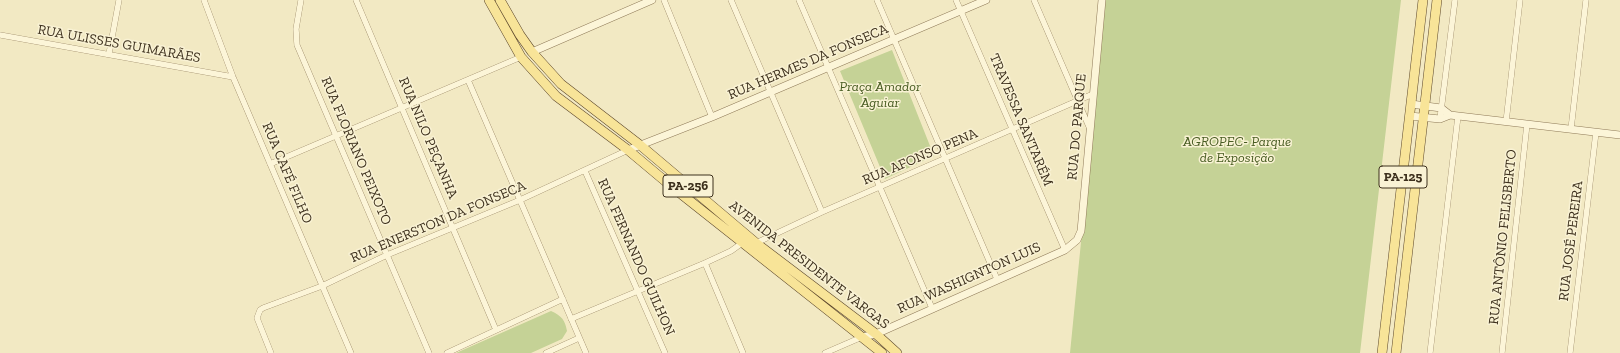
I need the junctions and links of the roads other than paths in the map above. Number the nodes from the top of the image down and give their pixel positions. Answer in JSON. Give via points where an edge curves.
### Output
{"nodes":[{"id":1,"x":119,"y":0,"type":"edge"},
{"id":2,"x":204,"y":0,"type":"edge"},
{"id":3,"x":300,"y":0,"type":"edge"},
{"id":4,"x":356,"y":0,"type":"edge"},
{"id":5,"x":489,"y":0,"type":"edge"},
{"id":6,"x":500,"y":0,"type":"edge"},
{"id":7,"x":652,"y":0,"type":"edge"},
{"id":8,"x":664,"y":0,"type":"edge"},
{"id":9,"x":731,"y":0,"type":"edge"},
{"id":10,"x":799,"y":0,"type":"edge"},
{"id":11,"x":877,"y":0,"type":"edge"},
{"id":12,"x":956,"y":0,"type":"edge"},
{"id":13,"x":986,"y":0,"type":"edge"},
{"id":14,"x":1034,"y":0,"type":"edge"},
{"id":15,"x":1102,"y":0,"type":"edge"},
{"id":16,"x":1424,"y":0,"type":"edge"},
{"id":17,"x":1437,"y":0,"type":"edge"},
{"id":18,"x":1455,"y":0,"type":"edge"},
{"id":19,"x":1520,"y":0,"type":"edge"},
{"id":20,"x":1586,"y":0,"type":"edge"},
{"id":21,"x":961,"y":11,"type":"junction"},
{"id":22,"x":0,"y":35,"type":"edge"},
{"id":23,"x":893,"y":40,"type":"junction"},
{"id":24,"x":532,"y":52,"type":"junction"},
{"id":25,"x":109,"y":54,"type":"junction"},
{"id":26,"x":521,"y":57,"type":"junction"},
{"id":27,"x":827,"y":68,"type":"junction"},
{"id":28,"x":233,"y":77,"type":"junction"},
{"id":29,"x":468,"y":80,"type":"junction"},
{"id":30,"x":770,"y":92,"type":"junction"},
{"id":31,"x":1093,"y":94,"type":"junction"},
{"id":32,"x":1077,"y":101,"type":"junction"},
{"id":33,"x":1411,"y":104,"type":"junction"},
{"id":34,"x":1424,"y":106,"type":"junction"},
{"id":35,"x":402,"y":108,"type":"junction"},
{"id":36,"x":1441,"y":108,"type":"junction"},
{"id":37,"x":1450,"y":115,"type":"junction"},
{"id":38,"x":1410,"y":116,"type":"junction"},
{"id":39,"x":1458,"y":116,"type":"junction"},
{"id":40,"x":712,"y":117,"type":"junction"},
{"id":41,"x":1423,"y":118,"type":"junction"},
{"id":42,"x":1440,"y":119,"type":"junction"},
{"id":43,"x":1506,"y":122,"type":"junction"},
{"id":44,"x":1527,"y":124,"type":"junction"},
{"id":45,"x":1090,"y":129,"type":"junction"},
{"id":46,"x":1571,"y":129,"type":"junction"},
{"id":47,"x":1012,"y":131,"type":"junction"},
{"id":48,"x":1596,"y":132,"type":"junction"},
{"id":49,"x":1620,"y":134,"type":"edge"},
{"id":50,"x":336,"y":135,"type":"junction"},
{"id":51,"x":640,"y":145,"type":"junction"},
{"id":52,"x":628,"y":150,"type":"junction"},
{"id":53,"x":945,"y":160,"type":"junction"},
{"id":54,"x":270,"y":164,"type":"junction"},
{"id":55,"x":1404,"y":170,"type":"junction"},
{"id":56,"x":586,"y":171,"type":"junction"},
{"id":57,"x":1416,"y":172,"type":"junction"},
{"id":58,"x":879,"y":188,"type":"junction"},
{"id":59,"x":520,"y":200,"type":"junction"},
{"id":60,"x":822,"y":212,"type":"junction"},
{"id":61,"x":454,"y":228,"type":"junction"},
{"id":62,"x":1396,"y":240,"type":"junction"},
{"id":63,"x":1409,"y":241,"type":"junction"},
{"id":64,"x":742,"y":243,"type":"junction"},
{"id":65,"x":756,"y":243,"type":"junction"},
{"id":66,"x":1065,"y":250,"type":"junction"},
{"id":67,"x":387,"y":255,"type":"junction"},
{"id":68,"x":706,"y":263,"type":"junction"},
{"id":69,"x":997,"y":279,"type":"junction"},
{"id":70,"x":322,"y":286,"type":"junction"},
{"id":71,"x":638,"y":290,"type":"junction"},
{"id":72,"x":562,"y":299,"type":"junction"},
{"id":73,"x":932,"y":308,"type":"junction"},
{"id":74,"x":571,"y":319,"type":"junction"},
{"id":75,"x":496,"y":330,"type":"junction"},
{"id":76,"x":876,"y":334,"type":"junction"},
{"id":77,"x":862,"y":337,"type":"junction"},
{"id":78,"x":580,"y":338,"type":"junction"},
{"id":79,"x":272,"y":353,"type":"edge"},
{"id":80,"x":351,"y":353,"type":"edge"},
{"id":81,"x":429,"y":353,"type":"edge"},
{"id":82,"x":447,"y":353,"type":"edge"},
{"id":83,"x":546,"y":353,"type":"edge"},
{"id":84,"x":586,"y":353,"type":"edge"},
{"id":85,"x":665,"y":353,"type":"edge"},
{"id":86,"x":743,"y":353,"type":"edge"},
{"id":87,"x":825,"y":353,"type":"edge"},
{"id":88,"x":882,"y":353,"type":"edge"},
{"id":89,"x":897,"y":353,"type":"edge"},
{"id":90,"x":1382,"y":353,"type":"edge"},
{"id":91,"x":1396,"y":353,"type":"edge"},
{"id":92,"x":1430,"y":353,"type":"edge"},
{"id":93,"x":1502,"y":353,"type":"edge"},
{"id":94,"x":1570,"y":353,"type":"edge"}],
"edges":[{"from":1,"to":25,"type":"street"},
{"from":2,"to":28,"type":"street","name":"RUA CAFÉ FILHO"},
{"from":3,"to":50,"type":"street","name":"RUA FLORIANO PEIXOTO","via":[[296,29],[297,45]]},
{"from":4,"to":35,"type":"street","name":"RUA NILO PEÇANHA"},
{"from":5,"to":26,"type":"main road","name":"AVENIDA PRESIDENTE VARGAS","number":"PA-256"},
{"from":6,"to":24,"type":"main road","name":"AVENIDA PRESIDENTE VARGAS","number":"PA-256"},
{"from":7,"to":24,"type":"street"},
{"from":8,"to":40,"type":"street"},
{"from":9,"to":30,"type":"street"},
{"from":10,"to":27,"type":"street"},
{"from":11,"to":23,"type":"street"},
{"from":12,"to":21,"type":"street","name":"TRAVESSA SANTARÉM"},
{"from":13,"to":21,"type":"street","name":"RUA HERMES DA FONSECA"},
{"from":14,"to":32,"type":"street"},
{"from":15,"to":31,"type":"street","name":"RUA DO PARQUE"},
{"from":16,"to":33,"type":"main road","name":"PA-125","number":"PA-125"},
{"from":17,"to":34,"type":"main road","number":"PA-125"},
{"from":18,"to":36,"type":"street"},
{"from":19,"to":43,"type":"street"},
{"from":20,"to":46,"type":"street"},
{"from":21,"to":23,"type":"street","name":"RUA HERMES DA FONSECA"},
{"from":21,"to":47,"type":"street","name":"TRAVESSA SANTARÉM"},
{"from":22,"to":25,"type":"street","name":"RUA ULISSES GUIMARÃES"},
{"from":23,"to":27,"type":"street","name":"RUA HERMES DA FONSECA"},
{"from":23,"to":53,"type":"street"},
{"from":24,"to":51,"type":"main road","name":"AVENIDA PRESIDENTE VARGAS","number":"PA-256","via":[[561,84]]},
{"from":25,"to":28,"type":"street","name":"RUA ULISSES GUIMARÃES"},
{"from":26,"to":29,"type":"street"},
{"from":26,"to":52,"type":"main road","name":"AVENIDA PRESIDENTE VARGAS","number":"PA-256","via":[[556,96]]},
{"from":27,"to":30,"type":"street","name":"RUA HERMES DA FONSECA"},
{"from":27,"to":58,"type":"street"},
{"from":28,"to":54,"type":"street","name":"RUA CAFÉ FILHO"},
{"from":29,"to":35,"type":"street"},
{"from":29,"to":59,"type":"street"},
{"from":30,"to":40,"type":"street","name":"RUA HERMES DA FONSECA"},
{"from":30,"to":60,"type":"street"},
{"from":31,"to":32,"type":"street","name":"RUA AFONSO PENA"},
{"from":31,"to":45,"type":"street","name":"RUA DO PARQUE"},
{"from":32,"to":45,"type":"street"},
{"from":32,"to":47,"type":"street","name":"RUA AFONSO PENA"},
{"from":33,"to":34,"type":"street"},
{"from":33,"to":38,"type":"main road","name":"PA-125","number":"PA-125"},
{"from":34,"to":36,"type":"street"},
{"from":34,"to":41,"type":"main road","number":"PA-125"},
{"from":35,"to":50,"type":"street"},
{"from":35,"to":61,"type":"street","name":"RUA NILO PEÇANHA"},
{"from":36,"to":37,"type":"street"},
{"from":36,"to":42,"type":"street"},
{"from":37,"to":39,"type":"street"},
{"from":37,"to":42,"type":"street"},
{"from":38,"to":41,"type":"street"},
{"from":38,"to":55,"type":"main road","name":"PA-125","number":"PA-125"},
{"from":39,"to":43,"type":"street"},
{"from":39,"to":92,"type":"street"},
{"from":40,"to":51,"type":"street","name":"RUA HERMES DA FONSECA"},
{"from":41,"to":42,"type":"street"},
{"from":41,"to":57,"type":"main road","number":"PA-125"},
{"from":43,"to":44,"type":"street"},
{"from":44,"to":46,"type":"street"},
{"from":44,"to":93,"type":"street","name":"RUA ANTÔNIO FELISBERTO"},
{"from":45,"to":66,"type":"street","name":"RUA DO PARQUE","via":[[1081,231],[1077,240]]},
{"from":46,"to":48,"type":"street"},
{"from":47,"to":53,"type":"street","name":"RUA AFONSO PENA"},
{"from":47,"to":66,"type":"street","name":"TRAVESSA SANTARÉM"},
{"from":48,"to":49,"type":"street"},
{"from":48,"to":94,"type":"street","name":"RUA JOSÉ PEREIRA"},
{"from":50,"to":54,"type":"street"},
{"from":50,"to":67,"type":"street","name":"RUA FLORIANO PEIXOTO"},
{"from":51,"to":52,"type":"street","name":"RUA HERMES DA FONSECA"},
{"from":51,"to":65,"type":"main road","name":"AVENIDA PRESIDENTE VARGAS","number":"PA-256"},
{"from":52,"to":56,"type":"street","name":"RUA ENERSTON DA FONSECA"},
{"from":52,"to":64,"type":"main road","name":"AVENIDA PRESIDENTE VARGAS","number":"PA-256"},
{"from":53,"to":58,"type":"street","name":"RUA AFONSO PENA"},
{"from":53,"to":69,"type":"street"},
{"from":54,"to":70,"type":"street","name":"RUA CAFÉ FILHO"},
{"from":55,"to":57,"type":"main road"},
{"from":55,"to":62,"type":"main road","name":"PA-125","number":"PA-125"},
{"from":56,"to":59,"type":"street","name":"RUA ENERSTON DA FONSECA"},
{"from":56,"to":71,"type":"street","name":"RUA FERNANDO GUILHON"},
{"from":57,"to":63,"type":"main road","number":"PA-125"},
{"from":58,"to":60,"type":"street","name":"RUA AFONSO PENA"},
{"from":58,"to":73,"type":"street"},
{"from":59,"to":61,"type":"street","name":"RUA ENERSTON DA FONSECA"},
{"from":59,"to":72,"type":"street"},
{"from":60,"to":65,"type":"street","name":"RUA AFONSO PENA"},
{"from":61,"to":67,"type":"street","name":"RUA ENERSTON DA FONSECA"},
{"from":61,"to":75,"type":"street","name":"RUA NILO PEÇANHA"},
{"from":62,"to":63,"type":"main road"},
{"from":62,"to":90,"type":"main road","name":"PA-125","number":"PA-125"},
{"from":63,"to":91,"type":"main road","number":"PA-125"},
{"from":64,"to":68,"type":"street"},
{"from":64,"to":77,"type":"main road","name":"AVENIDA PRESIDENTE VARGAS","number":"PA-256"},
{"from":65,"to":76,"type":"main road","name":"AVENIDA PRESIDENTE VARGAS","number":"PA-256"},
{"from":66,"to":69,"type":"street","name":"RUA WASHIGNTON LUIS"},
{"from":67,"to":70,"type":"street","name":"RUA ENERSTON DA FONSECA"},
{"from":67,"to":81,"type":"street","name":"RUA FLORIANO PEIXOTO"},
{"from":68,"to":71,"type":"street"},
{"from":68,"to":86,"type":"street"},
{"from":69,"to":73,"type":"street","name":"RUA WASHIGNTON LUIS"},
{"from":70,"to":79,"type":"street","name":"RUA ENERSTON DA FONSECA","via":[[263,308],[258,314],[258,321]]},
{"from":70,"to":80,"type":"street","name":"RUA CAFÉ FILHO"},
{"from":71,"to":74,"type":"street"},
{"from":71,"to":85,"type":"street","name":"RUA FERNANDO GUILHON"},
{"from":72,"to":74,"type":"street"},
{"from":72,"to":75,"type":"street"},
{"from":73,"to":76,"type":"street","name":"RUA WASHIGNTON LUIS"},
{"from":74,"to":78,"type":"street"},
{"from":75,"to":82,"type":"street"},
{"from":76,"to":77,"type":"street","name":"RUA WASHIGNTON LUIS"},
{"from":76,"to":89,"type":"main road","name":"AVENIDA PRESIDENTE VARGAS","number":"PA-256"},
{"from":77,"to":87,"type":"street"},
{"from":77,"to":88,"type":"main road","name":"AVENIDA PRESIDENTE VARGAS","number":"PA-256"},
{"from":78,"to":83,"type":"street"},
{"from":78,"to":84,"type":"street"}]}
